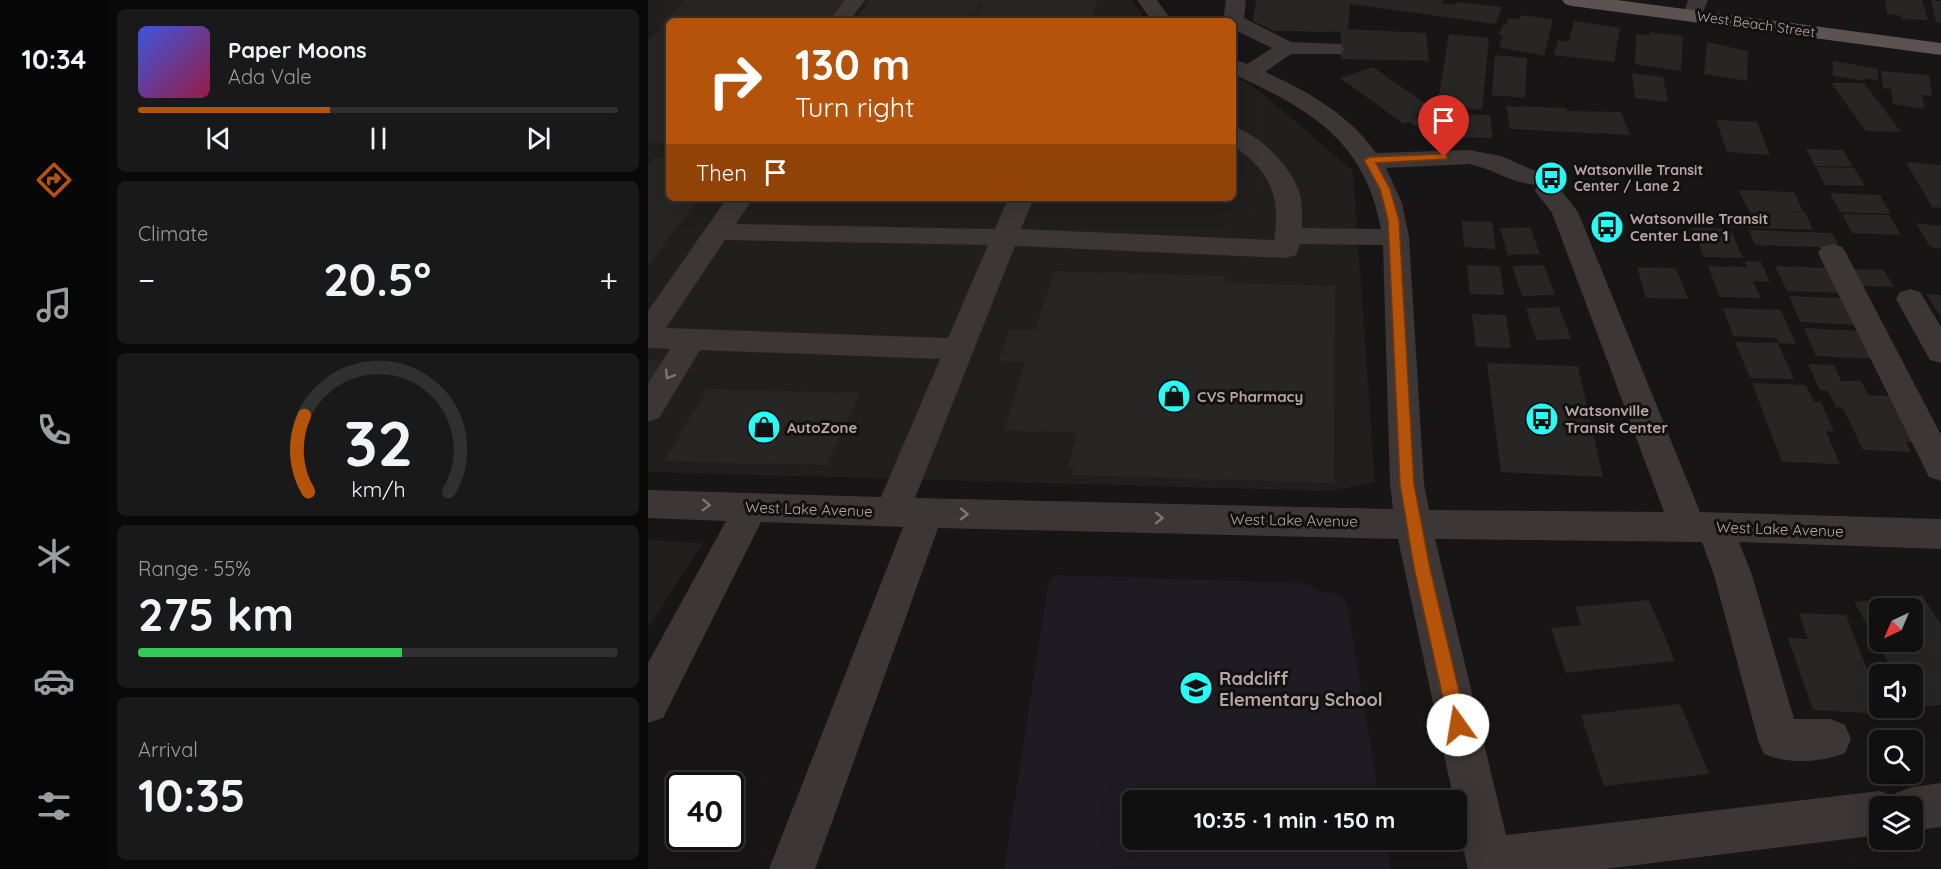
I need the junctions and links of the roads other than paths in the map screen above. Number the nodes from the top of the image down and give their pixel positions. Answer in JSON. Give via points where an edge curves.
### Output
{"nodes":[{"id":1,"x":855,"y":0,"type":"edge"},
{"id":2,"x":1147,"y":0,"type":"edge"},
{"id":3,"x":1236,"y":0,"type":"edge"},
{"id":4,"x":1572,"y":0,"type":"edge"},
{"id":5,"x":1695,"y":8,"type":"edge"},
{"id":6,"x":841,"y":18,"type":"edge"},
{"id":7,"x":1160,"y":18,"type":"edge"},
{"id":8,"x":1233,"y":18,"type":"edge"},
{"id":9,"x":1236,"y":22,"type":"edge"},
{"id":10,"x":1287,"y":48,"type":"junction"},
{"id":11,"x":1333,"y":49,"type":"dead end"},
{"id":12,"x":1941,"y":49,"type":"edge"},
{"id":13,"x":1240,"y":69,"type":"edge"},
{"id":14,"x":1236,"y":136,"type":"edge"},
{"id":15,"x":1370,"y":160,"type":"junction"},
{"id":16,"x":738,"y":201,"type":"edge"},
{"id":17,"x":1020,"y":201,"type":"edge"},
{"id":18,"x":717,"y":232,"type":"junction"},
{"id":19,"x":1288,"y":236,"type":"junction"},
{"id":20,"x":1005,"y":237,"type":"junction"},
{"id":21,"x":1396,"y":237,"type":"junction"},
{"id":22,"x":1832,"y":253,"type":"dead end"},
{"id":23,"x":1910,"y":299,"type":"dead end"},
{"id":24,"x":648,"y":336,"type":"edge"},
{"id":25,"x":691,"y":340,"type":"junction"},
{"id":26,"x":958,"y":349,"type":"junction"},
{"id":27,"x":1941,"y":352,"type":"edge"},
{"id":28,"x":648,"y":410,"type":"edge"},
{"id":29,"x":1941,"y":468,"type":"edge"},
{"id":30,"x":648,"y":504,"type":"edge"},
{"id":31,"x":750,"y":507,"type":"junction"},
{"id":32,"x":909,"y":513,"type":"junction"},
{"id":33,"x":1413,"y":524,"type":"junction"},
{"id":34,"x":1702,"y":527,"type":"junction"},
{"id":35,"x":1941,"y":534,"type":"edge"},
{"id":36,"x":648,"y":704,"type":"edge"},
{"id":37,"x":1830,"y":740,"type":"dead end"},
{"id":38,"x":1941,"y":806,"type":"edge"},
{"id":39,"x":1923,"y":808,"type":"edge"},
{"id":40,"x":1869,"y":814,"type":"edge"},
{"id":41,"x":1490,"y":864,"type":"edge"},
{"id":42,"x":792,"y":869,"type":"edge"}],
"edges":[{"from":1,"to":6,"type":"street"},
{"from":2,"to":7,"type":"street"},
{"from":3,"to":8,"type":"street"},
{"from":4,"to":5,"type":"main road","name":"West Beach Street"},
{"from":5,"to":12,"type":"main road","name":"West Beach Street"},
{"from":9,"to":10,"type":"street"},
{"from":10,"to":11,"type":"street"},
{"from":10,"to":13,"type":"street"},
{"from":13,"to":15,"type":"street","via":[[1312,105],[1343,128]]},
{"from":14,"to":19,"type":"street","via":[[1251,145],[1278,173],[1289,201]]},
{"from":15,"to":21,"type":"street","via":[[1385,189]]},
{"from":15,"to":34,"type":"street","via":[[1468,157],[1492,161],[1529,177],[1551,178],[1548,191],[1576,238]]},
{"from":16,"to":18,"type":"street"},
{"from":17,"to":20,"type":"street"},
{"from":18,"to":20,"type":"street"},
{"from":18,"to":24,"type":"street"},
{"from":19,"to":20,"type":"street","via":[[1287,249]]},
{"from":19,"to":21,"type":"street"},
{"from":20,"to":26,"type":"street"},
{"from":21,"to":33,"type":"street","via":[[1407,484]]},
{"from":22,"to":29,"type":"street"},
{"from":23,"to":27,"type":"street"},
{"from":24,"to":25,"type":"street"},
{"from":25,"to":26,"type":"street"},
{"from":25,"to":28,"type":"street","one_way":true},
{"from":26,"to":32,"type":"street"},
{"from":30,"to":31,"type":"street","name":"West Lake Avenue","one_way":true},
{"from":31,"to":32,"type":"street","name":"West Lake Avenue"},
{"from":31,"to":36,"type":"street"},
{"from":32,"to":33,"type":"street","name":"West Lake Avenue","one_way":true},
{"from":32,"to":42,"type":"street"},
{"from":33,"to":34,"type":"street","name":"West Lake Avenue"},
{"from":33,"to":41,"type":"street"},
{"from":34,"to":35,"type":"street","name":"West Lake Avenue"},
{"from":34,"to":37,"type":"street","via":[[1733,574],[1779,740]]},
{"from":38,"to":39,"type":"street"},
{"from":40,"to":41,"type":"street"}]}
